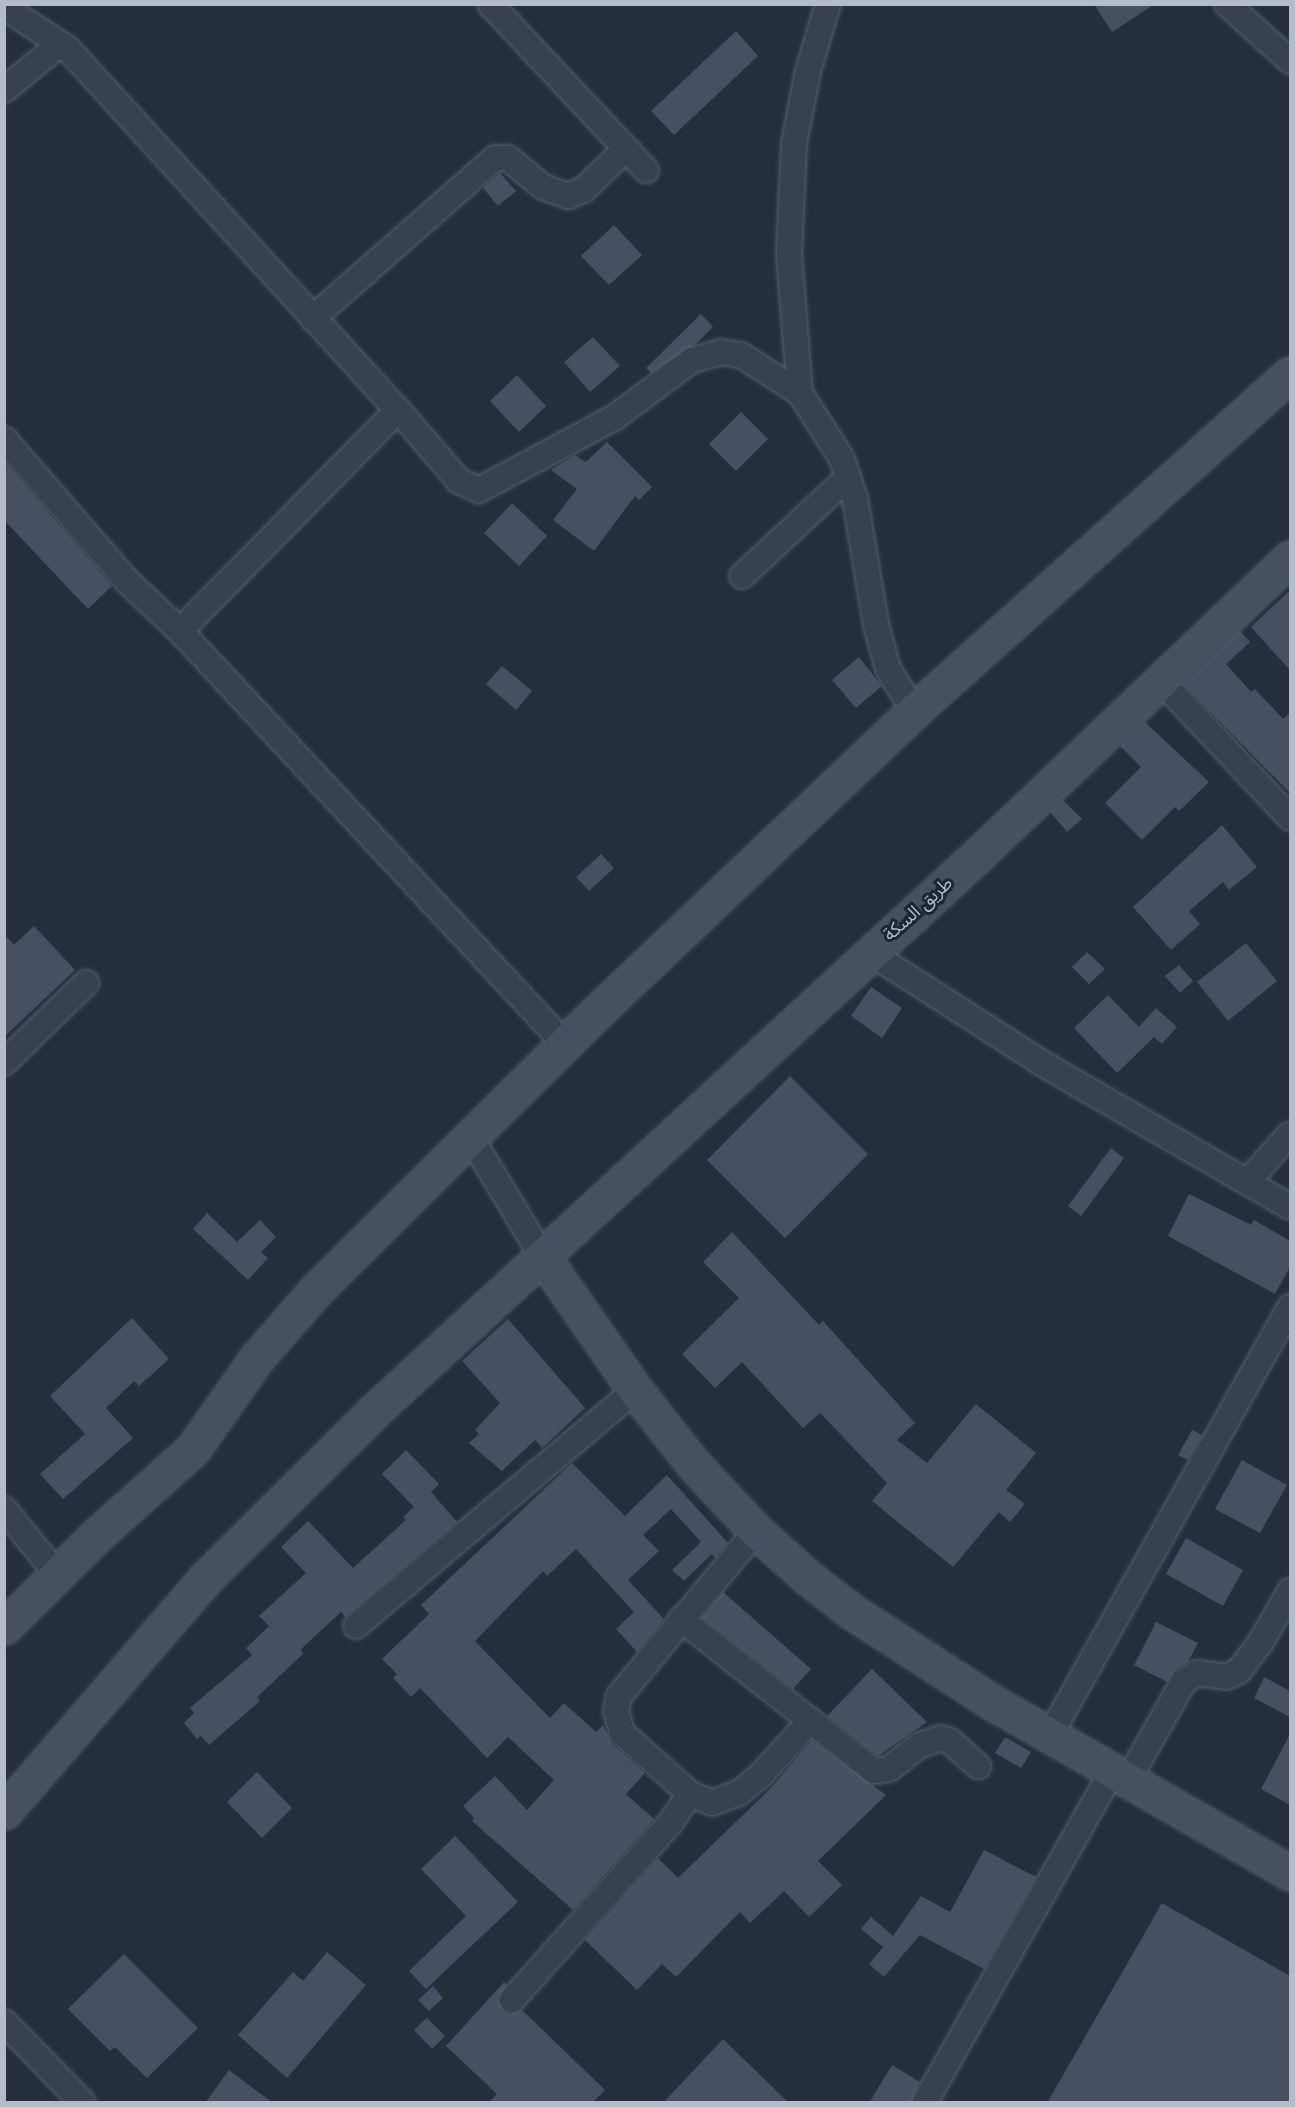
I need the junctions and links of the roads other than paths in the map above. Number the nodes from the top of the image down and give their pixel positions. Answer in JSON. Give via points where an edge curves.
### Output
{"nodes":[{"id":1,"x":490,"y":4,"type":"edge"},
{"id":2,"x":828,"y":4,"type":"edge"},
{"id":3,"x":1227,"y":4,"type":"edge"},
{"id":4,"x":4,"y":6,"type":"edge"},
{"id":5,"x":60,"y":44,"type":"junction"},
{"id":6,"x":1290,"y":61,"type":"edge"},
{"id":7,"x":4,"y":90,"type":"edge"},
{"id":8,"x":626,"y":149,"type":"junction"},
{"id":9,"x":646,"y":170,"type":"dead end"},
{"id":10,"x":313,"y":318,"type":"junction"},
{"id":11,"x":1290,"y":374,"type":"edge"},
{"id":12,"x":800,"y":393,"type":"junction"},
{"id":13,"x":398,"y":410,"type":"junction"},
{"id":14,"x":4,"y":439,"type":"edge"},
{"id":15,"x":848,"y":477,"type":"junction"},
{"id":16,"x":1290,"y":558,"type":"edge"},
{"id":17,"x":742,"y":576,"type":"dead end"},
{"id":18,"x":180,"y":631,"type":"junction"},
{"id":19,"x":1163,"y":682,"type":"junction"},
{"id":20,"x":914,"y":711,"type":"junction"},
{"id":21,"x":1290,"y":818,"type":"edge"},
{"id":22,"x":869,"y":952,"type":"junction"},
{"id":23,"x":86,"y":983,"type":"dead end"},
{"id":24,"x":564,"y":1044,"type":"junction"},
{"id":25,"x":4,"y":1063,"type":"edge"},
{"id":26,"x":1290,"y":1134,"type":"edge"},
{"id":27,"x":471,"y":1138,"type":"junction"},
{"id":28,"x":1247,"y":1182,"type":"junction"},
{"id":29,"x":1290,"y":1207,"type":"edge"},
{"id":30,"x":544,"y":1259,"type":"junction"},
{"id":31,"x":1290,"y":1307,"type":"edge"},
{"id":32,"x":635,"y":1390,"type":"junction"},
{"id":33,"x":4,"y":1509,"type":"edge"},
{"id":34,"x":756,"y":1531,"type":"junction"},
{"id":35,"x":57,"y":1574,"type":"junction"},
{"id":36,"x":1290,"y":1591,"type":"edge"},
{"id":37,"x":681,"y":1619,"type":"junction"},
{"id":38,"x":356,"y":1626,"type":"dead end"},
{"id":39,"x":4,"y":1627,"type":"edge"},
{"id":40,"x":811,"y":1720,"type":"junction"},
{"id":41,"x":1050,"y":1735,"type":"junction"},
{"id":42,"x":978,"y":1766,"type":"dead end"},
{"id":43,"x":1120,"y":1775,"type":"junction"},
{"id":44,"x":690,"y":1794,"type":"junction"},
{"id":45,"x":4,"y":1812,"type":"edge"},
{"id":46,"x":1290,"y":1873,"type":"edge"},
{"id":47,"x":512,"y":2000,"type":"dead end"},
{"id":48,"x":4,"y":2022,"type":"edge"},
{"id":49,"x":82,"y":2103,"type":"edge"},
{"id":50,"x":926,"y":2103,"type":"edge"}],
"edges":[{"from":1,"to":8,"type":"street"},
{"from":2,"to":12,"type":"street","via":[[808,71],[794,144],[789,254]]},
{"from":3,"to":6,"type":"street"},
{"from":4,"to":5,"type":"street"},
{"from":5,"to":7,"type":"street"},
{"from":5,"to":10,"type":"street"},
{"from":8,"to":9,"type":"street"},
{"from":8,"to":10,"type":"street","via":[[583,190],[568,196],[543,187],[508,158],[495,158]]},
{"from":10,"to":13,"type":"street"},
{"from":11,"to":20,"type":"main road"},
{"from":12,"to":13,"type":"street","via":[[741,355],[721,352],[692,360],[615,417],[479,490],[459,481]]},
{"from":12,"to":15,"type":"street","via":[[826,429]]},
{"from":13,"to":18,"type":"street"},
{"from":14,"to":18,"type":"street","via":[[126,580]]},
{"from":15,"to":17,"type":"street"},
{"from":15,"to":20,"type":"street","via":[[861,524],[876,625],[888,669]]},
{"from":16,"to":19,"type":"main road","name":"طريق السكة"},
{"from":18,"to":24,"type":"street"},
{"from":19,"to":21,"type":"street"},
{"from":19,"to":22,"type":"main road","name":"طريق السكة"},
{"from":20,"to":24,"type":"main road"},
{"from":22,"to":28,"type":"street","via":[[1046,1065]]},
{"from":22,"to":30,"type":"main road","name":"طريق السكة"},
{"from":23,"to":25,"type":"street"},
{"from":24,"to":27,"type":"main road"},
{"from":26,"to":28,"type":"street"},
{"from":27,"to":30,"type":"street"},
{"from":27,"to":35,"type":"main road","via":[[317,1289],[255,1359],[193,1449]]},
{"from":28,"to":29,"type":"street"},
{"from":30,"to":32,"type":"main road"},
{"from":30,"to":45,"type":"main road","name":"طريق السكة","via":[[372,1413],[207,1577]]},
{"from":31,"to":41,"type":"street"},
{"from":32,"to":34,"type":"main road","via":[[694,1465]]},
{"from":32,"to":38,"type":"street"},
{"from":33,"to":35,"type":"street"},
{"from":34,"to":37,"type":"street"},
{"from":34,"to":41,"type":"main road","via":[[851,1611]]},
{"from":35,"to":39,"type":"main road"},
{"from":36,"to":43,"type":"street","via":[[1239,1671],[1226,1677],[1198,1673],[1184,1681]]},
{"from":37,"to":40,"type":"street"},
{"from":37,"to":44,"type":"street","via":[[630,1679],[619,1695],[616,1712],[622,1733]]},
{"from":40,"to":42,"type":"street","via":[[874,1771],[889,1769],[920,1745],[941,1738],[950,1741]]},
{"from":40,"to":44,"type":"street","via":[[761,1775],[740,1792],[712,1803]]},
{"from":41,"to":43,"type":"main road"},
{"from":43,"to":46,"type":"main road"},
{"from":43,"to":50,"type":"street"},
{"from":44,"to":47,"type":"street","via":[[671,1822]]},
{"from":48,"to":49,"type":"street"}]}
